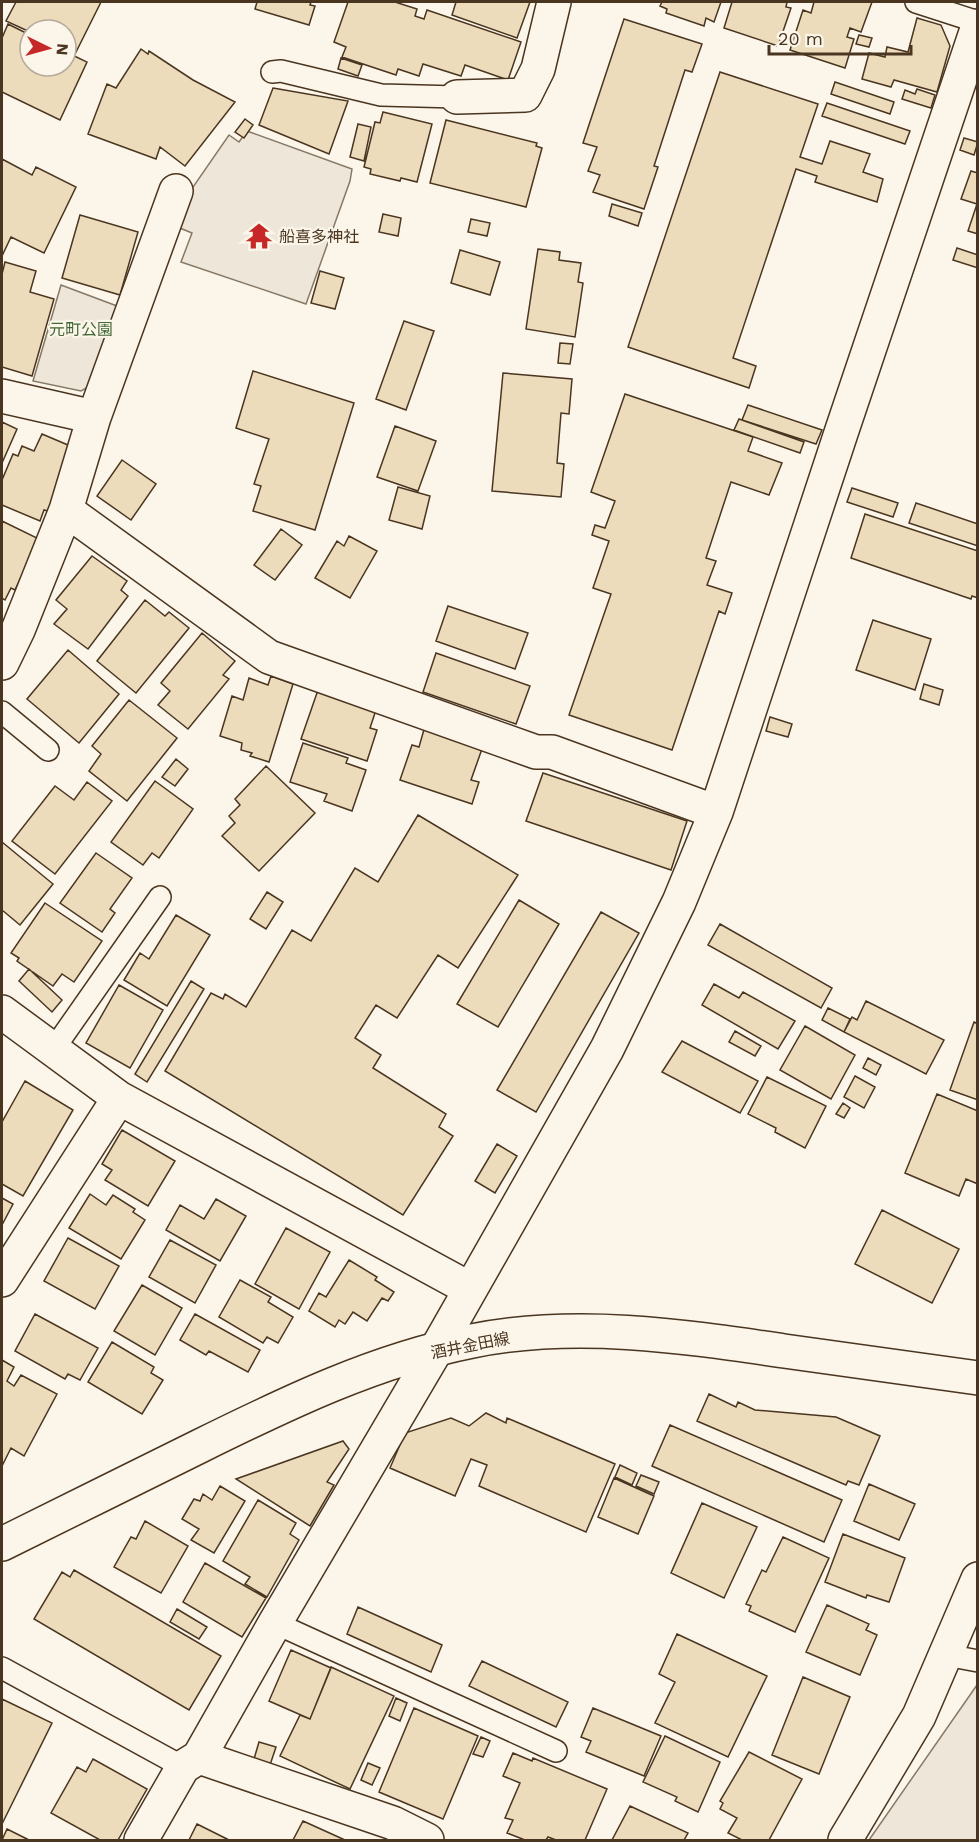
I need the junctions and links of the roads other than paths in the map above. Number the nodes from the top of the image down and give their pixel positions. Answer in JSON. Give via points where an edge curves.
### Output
{"nodes":[{"id":1,"x":554,"y":2,"type":"edge"},
{"id":2,"x":916,"y":2,"type":"edge"},
{"id":3,"x":978,"y":24,"type":"edge"},
{"id":4,"x":272,"y":72,"type":"dead end"},
{"id":5,"x":456,"y":97,"type":"joint"},
{"id":6,"x":176,"y":191,"type":"dead end"},
{"id":7,"x":2,"y":396,"type":"edge"},
{"id":8,"x":94,"y":417,"type":"junction"},
{"id":9,"x":66,"y":510,"type":"junction"},
{"id":10,"x":6,"y":643,"type":"edge"},
{"id":11,"x":2,"y":712,"type":"edge"},
{"id":12,"x":48,"y":750,"type":"dead end"},
{"id":13,"x":716,"y":812,"type":"junction"},
{"id":14,"x":160,"y":897,"type":"dead end"},
{"id":15,"x":2,"y":1012,"type":"edge"},
{"id":16,"x":53,"y":1050,"type":"junction"},
{"id":17,"x":119,"y":1098,"type":"junction"},
{"id":18,"x":2,"y":1280,"type":"edge"},
{"id":19,"x":470,"y":1288,"type":"junction"},
{"id":20,"x":436,"y":1350,"type":"junction"},
{"id":21,"x":978,"y":1378,"type":"edge"},
{"id":22,"x":2,"y":1544,"type":"edge"},
{"id":23,"x":978,"y":1579,"type":"edge"},
{"id":24,"x":275,"y":1623,"type":"junction"},
{"id":25,"x":946,"y":1655,"type":"junction"},
{"id":26,"x":978,"y":1661,"type":"edge"},
{"id":27,"x":2,"y":1668,"type":"edge"},
{"id":28,"x":556,"y":1751,"type":"dead end"},
{"id":29,"x":191,"y":1762,"type":"junction"},
{"id":30,"x":141,"y":1840,"type":"edge"},
{"id":31,"x":427,"y":1840,"type":"edge"},
{"id":32,"x":845,"y":1840,"type":"edge"}],
"edges":[{"from":1,"to":5,"type":"street","via":[[537,69],[525,95]]},
{"from":2,"to":3,"type":"lane"},
{"from":3,"to":13,"type":"street"},
{"from":4,"to":5,"type":"lane","via":[[381,95]]},
{"from":6,"to":8,"type":"street"},
{"from":7,"to":8,"type":"street"},
{"from":8,"to":9,"type":"street"},
{"from":9,"to":10,"type":"street"},
{"from":9,"to":13,"type":"street","via":[[269,657]]},
{"from":11,"to":12,"type":"lane"},
{"from":13,"to":19,"type":"street","via":[[679,902],[607,1049]]},
{"from":14,"to":16,"type":"lane"},
{"from":15,"to":16,"type":"street"},
{"from":16,"to":17,"type":"street"},
{"from":17,"to":18,"type":"street"},
{"from":17,"to":19,"type":"street"},
{"from":19,"to":20,"type":"street"},
{"from":20,"to":21,"type":"street","name":"酒井金田線","via":[[517,1335],[637,1333]]},
{"from":20,"to":22,"type":"street","name":"酒井金田線","via":[[374,1368],[282,1406]]},
{"from":20,"to":24,"type":"street"},
{"from":23,"to":25,"type":"street"},
{"from":24,"to":28,"type":"lane"},
{"from":24,"to":29,"type":"street"},
{"from":25,"to":26,"type":"lane"},
{"from":25,"to":32,"type":"street","via":[[919,1716]]},
{"from":27,"to":29,"type":"lane"},
{"from":29,"to":30,"type":"street"},
{"from":29,"to":31,"type":"street","via":[[393,1823]]}]}
